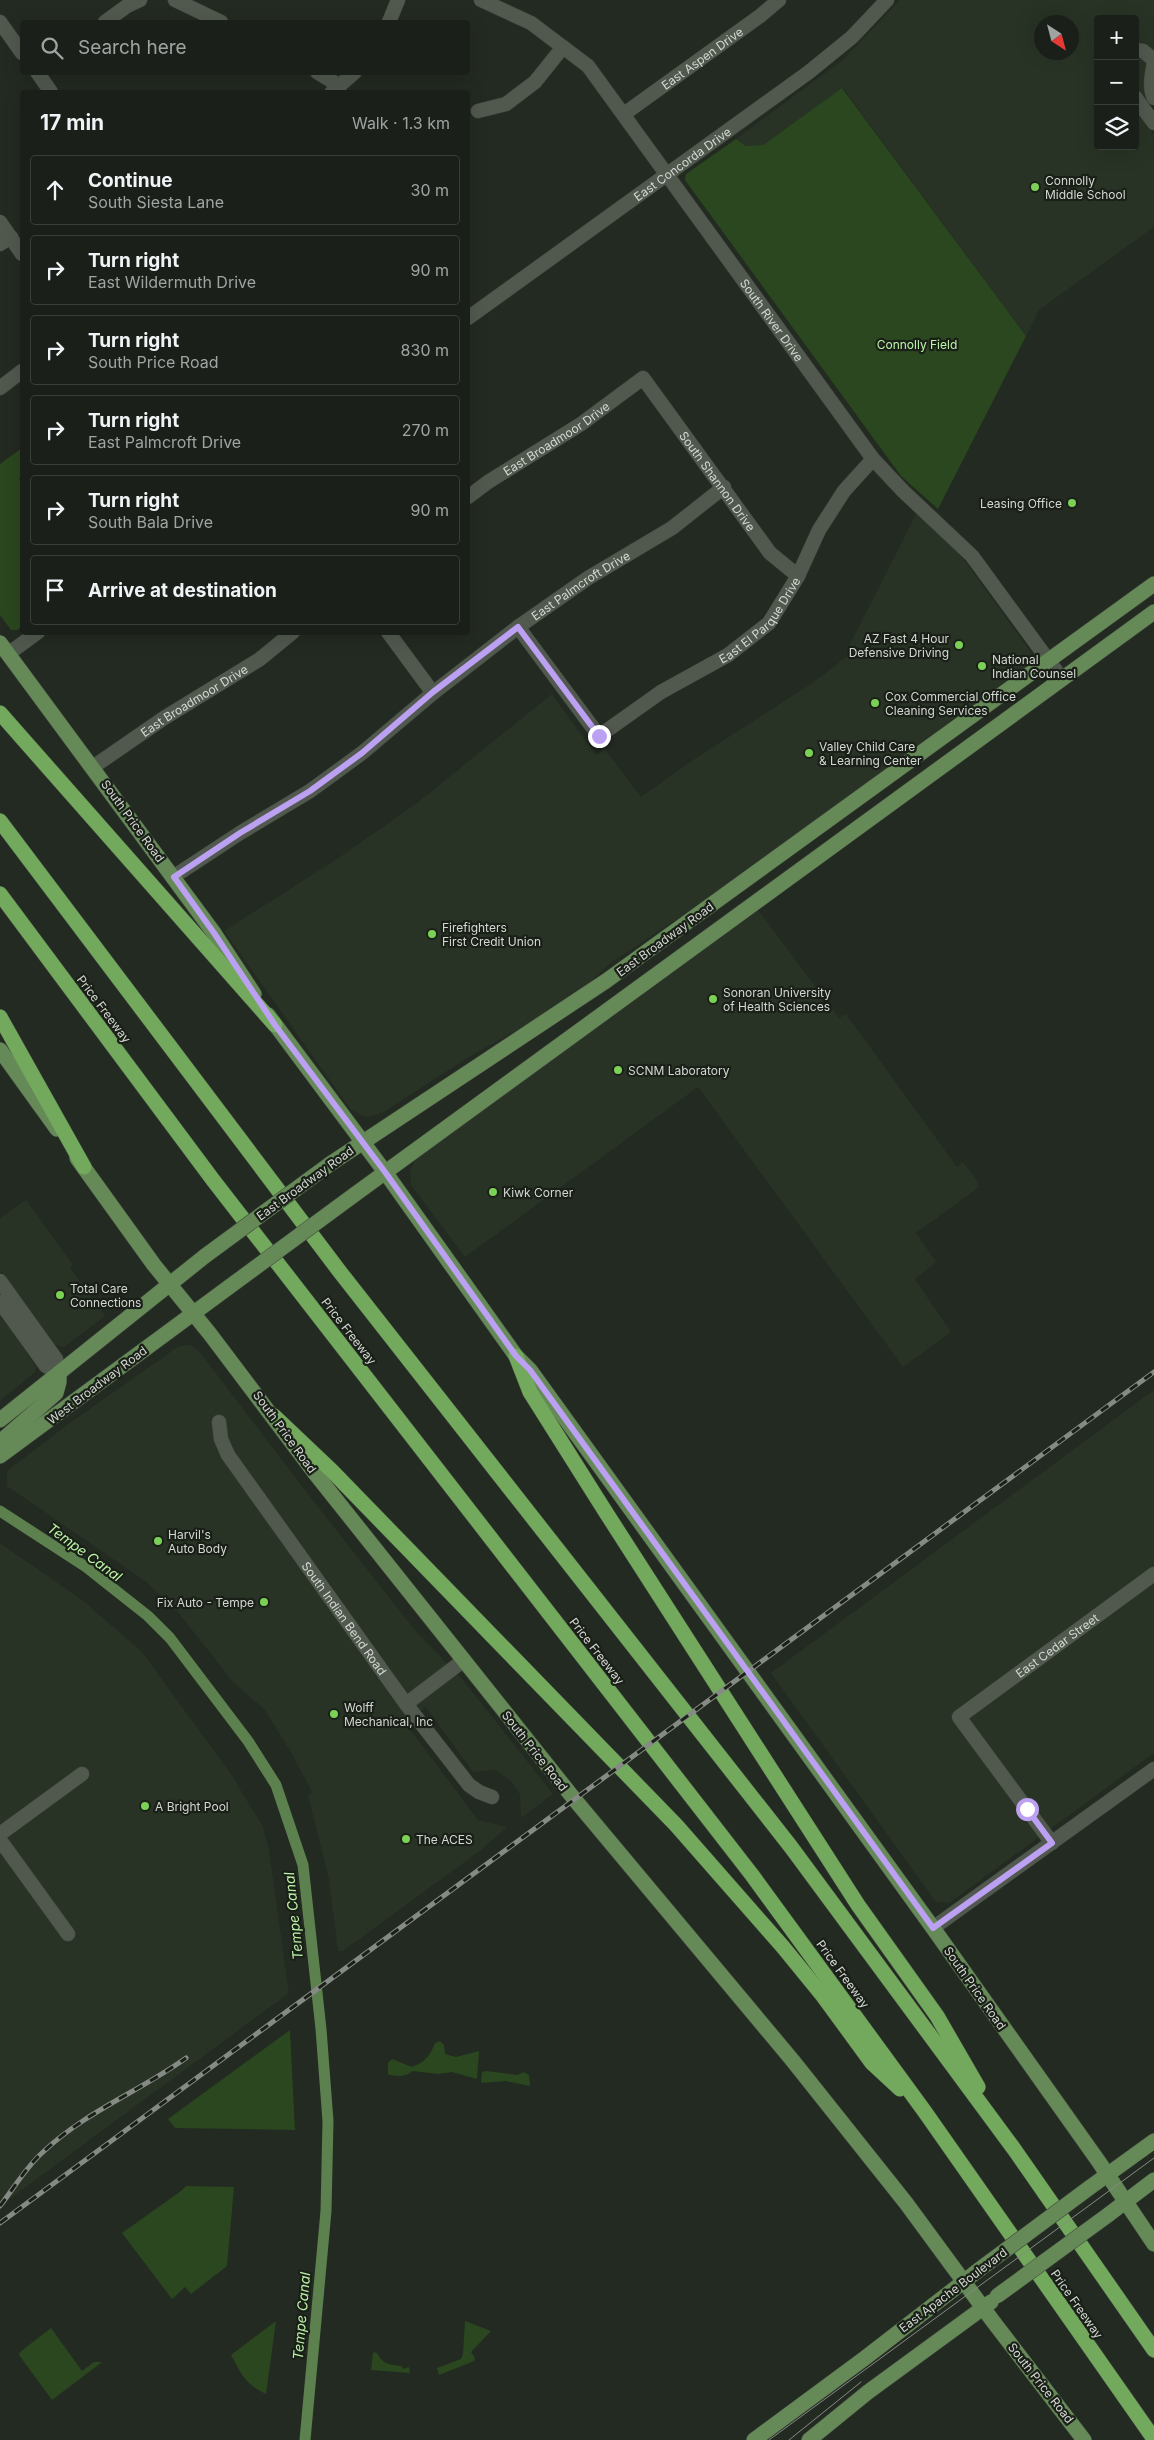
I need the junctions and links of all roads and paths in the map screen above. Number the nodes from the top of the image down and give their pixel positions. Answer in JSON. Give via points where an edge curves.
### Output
{"nodes":[{"id":1,"x":140,"y":0,"type":"edge"},
{"id":2,"x":175,"y":0,"type":"edge"},
{"id":3,"x":398,"y":0,"type":"edge"},
{"id":4,"x":480,"y":0,"type":"edge"},
{"id":5,"x":779,"y":0,"type":"edge"},
{"id":6,"x":887,"y":0,"type":"edge"},
{"id":7,"x":108,"y":20,"type":"edge"},
{"id":8,"x":217,"y":20,"type":"edge"},
{"id":9,"x":390,"y":20,"type":"edge"},
{"id":10,"x":0,"y":22,"type":"edge"},
{"id":11,"x":563,"y":47,"type":"junction"},
{"id":12,"x":20,"y":50,"type":"edge"},
{"id":13,"x":1139,"y":50,"type":"edge"},
{"id":14,"x":38,"y":75,"type":"edge"},
{"id":15,"x":320,"y":75,"type":"edge"},
{"id":16,"x":352,"y":75,"type":"edge"},
{"id":17,"x":50,"y":90,"type":"edge"},
{"id":18,"x":336,"y":90,"type":"edge"},
{"id":19,"x":1154,"y":98,"type":"edge"},
{"id":20,"x":1139,"y":102,"type":"edge"},
{"id":21,"x":478,"y":111,"type":"dead end"},
{"id":22,"x":624,"y":114,"type":"junction"},
{"id":23,"x":1154,"y":123,"type":"edge"},
{"id":24,"x":667,"y":173,"type":"junction"},
{"id":25,"x":0,"y":222,"type":"edge"},
{"id":26,"x":5,"y":241,"type":"edge"},
{"id":27,"x":20,"y":252,"type":"edge"},
{"id":28,"x":470,"y":317,"type":"edge"},
{"id":29,"x":20,"y":373,"type":"edge"},
{"id":30,"x":643,"y":378,"type":"joint"},
{"id":31,"x":0,"y":388,"type":"edge"},
{"id":32,"x":873,"y":459,"type":"junction"},
{"id":33,"x":724,"y":487,"type":"junction"},
{"id":34,"x":470,"y":496,"type":"edge"},
{"id":35,"x":798,"y":576,"type":"junction"},
{"id":36,"x":1154,"y":584,"type":"edge"},
{"id":37,"x":1154,"y":612,"type":"edge"},
{"id":38,"x":518,"y":627,"type":"junction"},
{"id":39,"x":32,"y":635,"type":"edge"},
{"id":40,"x":289,"y":635,"type":"edge"},
{"id":41,"x":390,"y":635,"type":"edge"},
{"id":42,"x":4,"y":648,"type":"edge"},
{"id":43,"x":1048,"y":661,"type":"junction"},
{"id":44,"x":1062,"y":679,"type":"junction"},
{"id":45,"x":433,"y":692,"type":"junction"},
{"id":46,"x":0,"y":713,"type":"edge"},
{"id":47,"x":93,"y":767,"type":"junction"},
{"id":48,"x":0,"y":821,"type":"edge"},
{"id":49,"x":174,"y":877,"type":"junction"},
{"id":50,"x":731,"y":891,"type":"junction"},
{"id":51,"x":0,"y":894,"type":"edge"},
{"id":52,"x":744,"y":909,"type":"junction"},
{"id":53,"x":606,"y":981,"type":"junction"},
{"id":54,"x":620,"y":1000,"type":"junction"},
{"id":55,"x":0,"y":1017,"type":"edge"},
{"id":56,"x":275,"y":1025,"type":"junction"},
{"id":57,"x":0,"y":1050,"type":"edge"},
{"id":58,"x":362,"y":1141,"type":"junction"},
{"id":59,"x":84,"y":1167,"type":"junction"},
{"id":60,"x":385,"y":1172,"type":"junction"},
{"id":61,"x":0,"y":1281,"type":"edge"},
{"id":62,"x":169,"y":1283,"type":"junction"},
{"id":63,"x":0,"y":1294,"type":"edge"},
{"id":64,"x":0,"y":1302,"type":"edge"},
{"id":65,"x":15,"y":1302,"type":"junction"},
{"id":66,"x":194,"y":1313,"type":"junction"},
{"id":67,"x":516,"y":1356,"type":"junction"},
{"id":68,"x":59,"y":1373,"type":"junction"},
{"id":69,"x":274,"y":1416,"type":"junction"},
{"id":70,"x":0,"y":1420,"type":"edge"},
{"id":71,"x":219,"y":1422,"type":"dead end"},
{"id":72,"x":0,"y":1442,"type":"edge"},
{"id":73,"x":0,"y":1456,"type":"edge"},
{"id":74,"x":1154,"y":1574,"type":"edge"},
{"id":75,"x":464,"y":1660,"type":"junction"},
{"id":76,"x":406,"y":1704,"type":"junction"},
{"id":77,"x":1154,"y":1769,"type":"edge"},
{"id":78,"x":82,"y":1774,"type":"dead end"},
{"id":79,"x":492,"y":1797,"type":"dead end"},
{"id":80,"x":0,"y":1834,"type":"edge"},
{"id":81,"x":0,"y":1840,"type":"edge"},
{"id":82,"x":1052,"y":1843,"type":"junction"},
{"id":83,"x":933,"y":1928,"type":"junction"},
{"id":84,"x":68,"y":1934,"type":"dead end"},
{"id":85,"x":925,"y":2112,"type":"junction"},
{"id":86,"x":1154,"y":2141,"type":"edge"},
{"id":87,"x":1014,"y":2149,"type":"junction"},
{"id":88,"x":1107,"y":2175,"type":"junction"},
{"id":89,"x":1154,"y":2180,"type":"edge"},
{"id":90,"x":1125,"y":2202,"type":"junction"},
{"id":91,"x":1154,"y":2244,"type":"edge"},
{"id":92,"x":964,"y":2281,"type":"junction"},
{"id":93,"x":983,"y":2308,"type":"junction"},
{"id":94,"x":1154,"y":2350,"type":"edge"},
{"id":95,"x":760,"y":2438,"type":"edge"},
{"id":96,"x":1154,"y":2439,"type":"edge"},
{"id":97,"x":809,"y":2440,"type":"edge"},
{"id":98,"x":1084,"y":2440,"type":"edge"}],
"edges":[{"from":1,"to":7,"type":"street"},
{"from":2,"to":8,"type":"street"},
{"from":3,"to":9,"type":"street"},
{"from":4,"to":11,"type":"street","name":"South River Drive","via":[[530,23]]},
{"from":5,"to":22,"type":"street","name":"East Aspen Drive"},
{"from":6,"to":24,"type":"street","name":"East Concorda Drive","via":[[852,37]]},
{"from":10,"to":12,"type":"street"},
{"from":11,"to":21,"type":"street","via":[[534,82],[506,104]]},
{"from":11,"to":22,"type":"street","name":"South River Drive","via":[[588,66]]},
{"from":13,"to":19,"type":"street","via":[[1154,60],[1151,92]]},
{"from":14,"to":17,"type":"street"},
{"from":15,"to":18,"type":"street"},
{"from":16,"to":18,"type":"street"},
{"from":20,"to":23,"type":"street"},
{"from":22,"to":24,"type":"street","name":"South River Drive"},
{"from":24,"to":28,"type":"street","name":"East Concorda Drive"},
{"from":24,"to":32,"type":"street","name":"South River Drive"},
{"from":25,"to":26,"type":"street"},
{"from":26,"to":27,"type":"street"},
{"from":29,"to":31,"type":"street"},
{"from":30,"to":33,"type":"street","name":"South Shannon Drive"},
{"from":30,"to":34,"type":"street","name":"East Broadmoor Drive","via":[[581,424]]},
{"from":32,"to":35,"type":"street","name":"East El Parque Drive","via":[[844,491],[819,530]]},
{"from":32,"to":43,"type":"street","name":"South River Drive","via":[[972,556]]},
{"from":33,"to":35,"type":"street","name":"South Shannon Drive","via":[[770,553]]},
{"from":33,"to":38,"type":"street","name":"East Palmcroft Drive","via":[[672,528],[588,578]]},
{"from":35,"to":38,"type":"street","name":"East El Parque Drive","via":[[769,624],[728,655],[661,692],[599,736]]},
{"from":36,"to":43,"type":"main road","name":"East Broadway Road"},
{"from":37,"to":44,"type":"main road","name":"East Broadway Road"},
{"from":38,"to":45,"type":"street","name":"East Palmcroft Drive"},
{"from":39,"to":42,"type":"street"},
{"from":40,"to":47,"type":"street","name":"East Broadmoor Drive","via":[[260,659],[164,718]]},
{"from":41,"to":45,"type":"street"},
{"from":42,"to":47,"type":"main road","name":"South Price Road"},
{"from":43,"to":44,"type":"street","name":"South River Drive"},
{"from":43,"to":50,"type":"main road","name":"East Broadway Road"},
{"from":44,"to":52,"type":"main road","name":"East Broadway Road"},
{"from":45,"to":49,"type":"street","name":"East Palmcroft Drive","via":[[362,753],[310,791]]},
{"from":46,"to":56,"type":"highway"},
{"from":47,"to":49,"type":"main road","name":"South Price Road"},
{"from":48,"to":87,"type":"highway","via":[[340,1272],[791,1848]]},
{"from":49,"to":56,"type":"main road","name":"South Price Road"},
{"from":50,"to":52,"type":"main road"},
{"from":50,"to":53,"type":"main road","name":"East Broadway Road"},
{"from":51,"to":85,"type":"highway","name":"Price Freeway","via":[[213,1180],[752,1875]]},
{"from":52,"to":54,"type":"main road","name":"East Broadway Road"},
{"from":53,"to":54,"type":"main road"},
{"from":53,"to":58,"type":"main road","name":"East Broadway Road"},
{"from":54,"to":60,"type":"main road","name":"East Broadway Road"},
{"from":55,"to":59,"type":"highway"},
{"from":56,"to":58,"type":"main road","name":"South Price Road"},
{"from":57,"to":59,"type":"main road","name":"South Price Road"},
{"from":58,"to":60,"type":"main road","name":"South Price Road"},
{"from":58,"to":62,"type":"main road","name":"East Broadway Road","bridge":true},
{"from":59,"to":62,"type":"main road","name":"South Price Road"},
{"from":60,"to":66,"type":"main road","name":"East Broadway Road","bridge":true},
{"from":60,"to":67,"type":"main road","name":"South Price Road"},
{"from":61,"to":65,"type":"street"},
{"from":62,"to":66,"type":"main road","name":"South Price Road"},
{"from":62,"to":68,"type":"main road"},
{"from":63,"to":65,"type":"street"},
{"from":64,"to":68,"type":"street","via":[[46,1366]]},
{"from":65,"to":68,"type":"street","via":[[56,1358]]},
{"from":66,"to":69,"type":"main road","name":"South Price Road"},
{"from":66,"to":73,"type":"main road","name":"West Broadway Road"},
{"from":67,"to":83,"type":"main road","name":"South Price Road","via":[[530,1370]]},
{"from":67,"to":87,"type":"highway","via":[[530,1392],[858,1905],[937,2016]]},
{"from":68,"to":70,"type":"main road"},
{"from":68,"to":72,"type":"main road","via":[[56,1393]]},
{"from":69,"to":75,"type":"main road","name":"South Price Road","via":[[314,1472]]},
{"from":69,"to":85,"type":"highway","via":[[332,1471],[676,1825],[788,1954],[872,2063]]},
{"from":71,"to":76,"type":"street","name":"South Indian Bend Road","via":[[228,1455]]},
{"from":74,"to":82,"type":"street","name":"East Cedar Street","via":[[959,1717]]},
{"from":75,"to":76,"type":"street"},
{"from":75,"to":92,"type":"main road","name":"South Price Road","via":[[619,1854],[793,2061]]},
{"from":76,"to":79,"type":"street","name":"South Indian Bend Road","via":[[469,1785]]},
{"from":77,"to":82,"type":"street"},
{"from":78,"to":80,"type":"street"},
{"from":81,"to":84,"type":"street"},
{"from":82,"to":83,"type":"street"},
{"from":83,"to":88,"type":"main road","name":"South Price Road"},
{"from":85,"to":96,"type":"highway","name":"Price Freeway"},
{"from":86,"to":88,"type":"main road","name":"East Apache Boulevard"},
{"from":87,"to":94,"type":"highway"},
{"from":88,"to":90,"type":"main road","name":"South Price Road"},
{"from":88,"to":92,"type":"main road","name":"East Apache Boulevard","bridge":true},
{"from":89,"to":90,"type":"main road"},
{"from":90,"to":91,"type":"main road","name":"South Price Road"},
{"from":90,"to":93,"type":"main road","bridge":true},
{"from":92,"to":93,"type":"main road","name":"South Price Road"},
{"from":92,"to":95,"type":"main road","name":"East Apache Boulevard"},
{"from":93,"to":97,"type":"main road","via":[[868,2392]]},
{"from":93,"to":98,"type":"main road","name":"South Price Road"}]}
